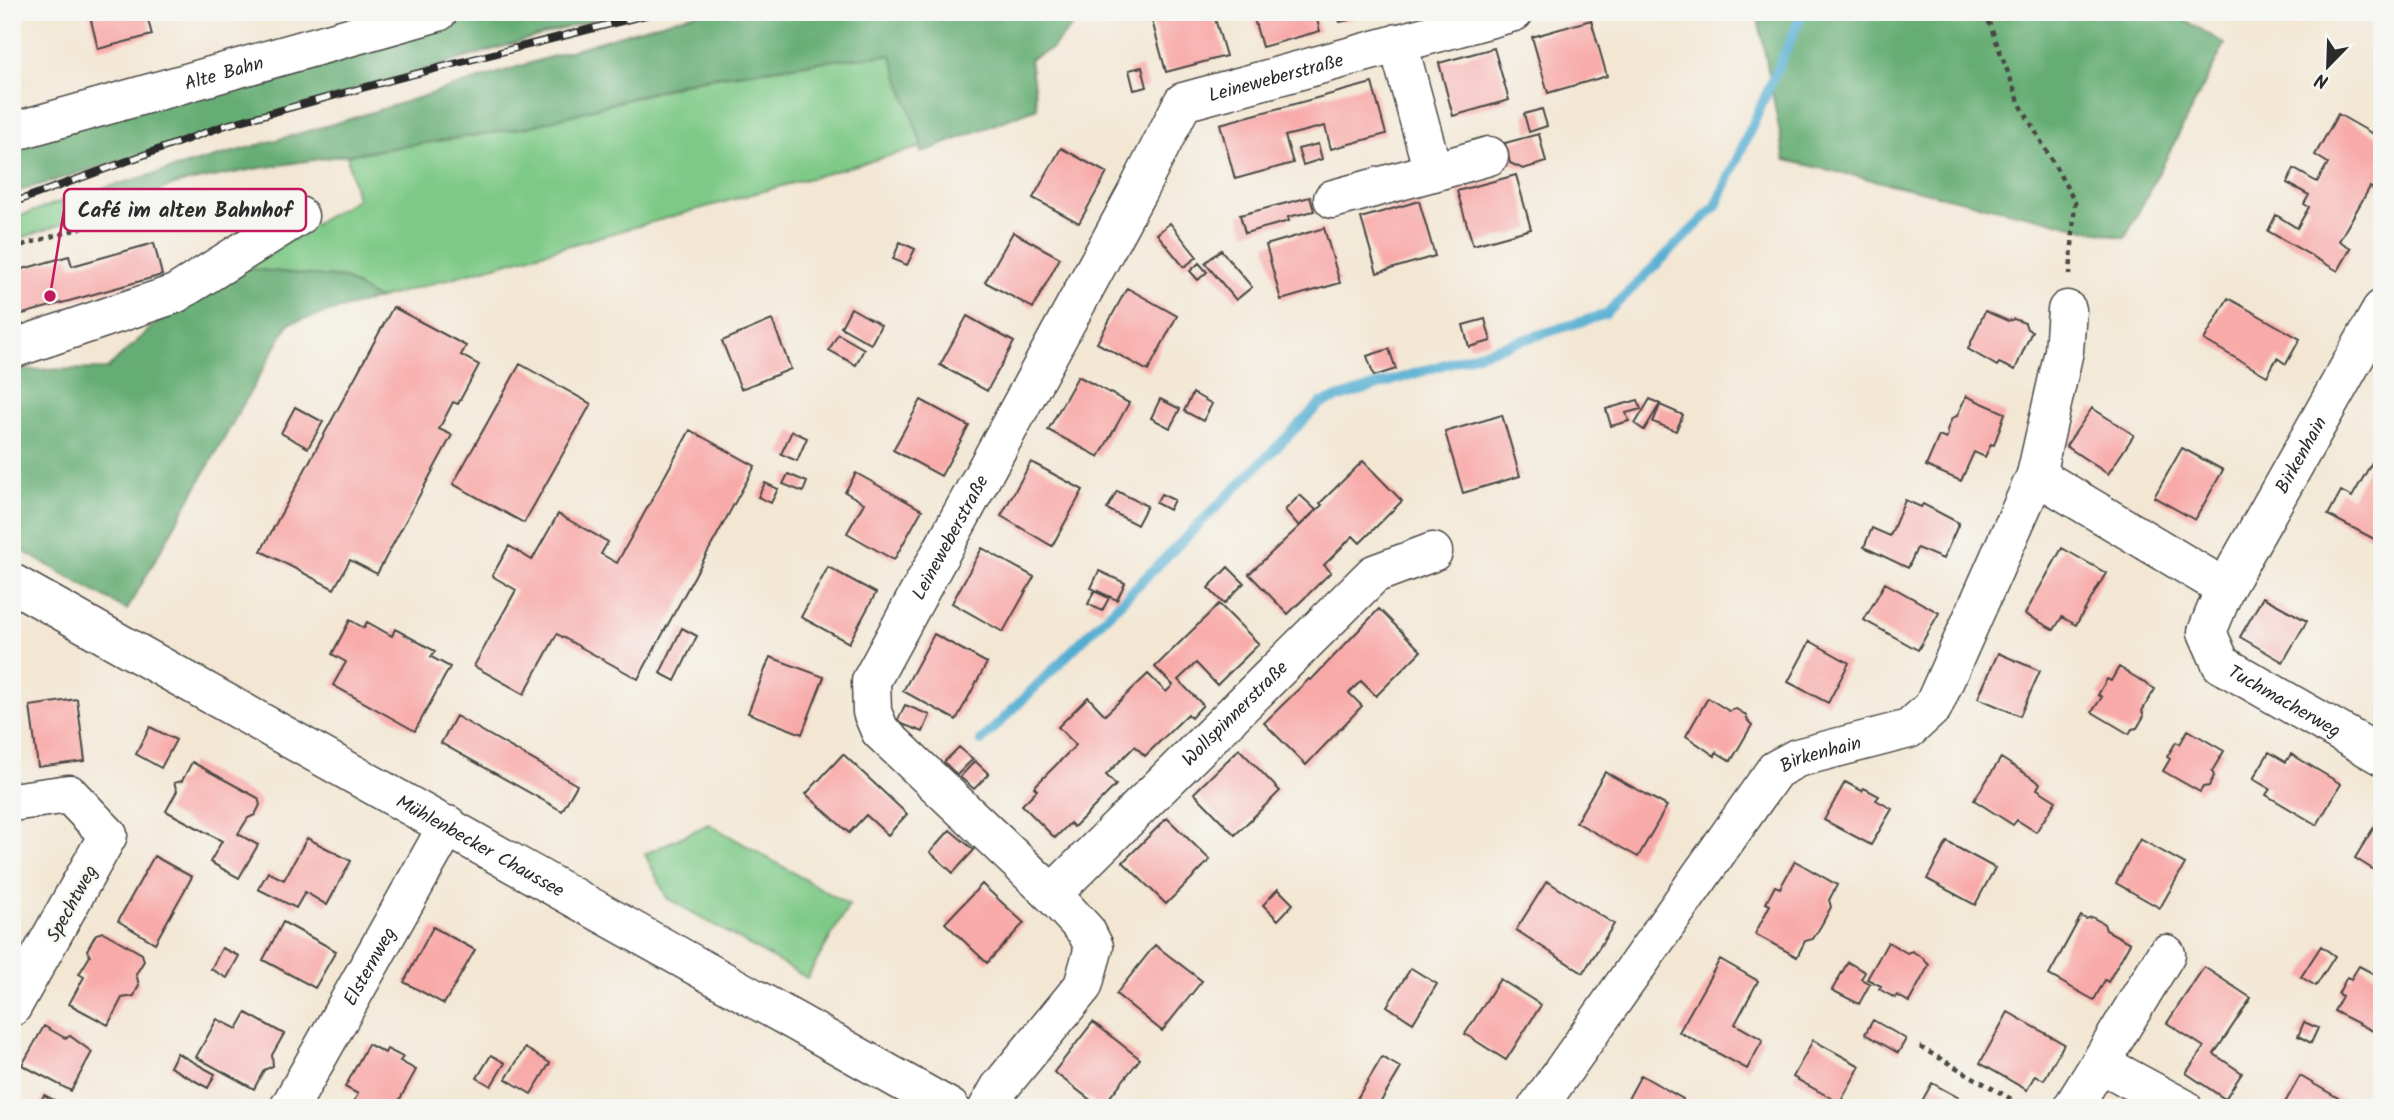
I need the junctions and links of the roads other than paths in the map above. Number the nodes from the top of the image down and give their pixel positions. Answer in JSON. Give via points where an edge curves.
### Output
{"nodes":[{"id":1,"x":438,"y":12,"type":"edge"},
{"id":2,"x":1514,"y":12,"type":"edge"},
{"id":3,"x":1398,"y":43,"type":"junction"},
{"id":4,"x":12,"y":132,"type":"edge"},
{"id":5,"x":1489,"y":156,"type":"dead end"},
{"id":6,"x":1433,"y":172,"type":"junction"},
{"id":7,"x":1333,"y":199,"type":"dead end"},
{"id":8,"x":299,"y":216,"type":"dead end"},
{"id":9,"x":2382,"y":309,"type":"edge"},
{"id":10,"x":2067,"y":310,"type":"road end"},
{"id":11,"x":12,"y":349,"type":"edge"},
{"id":12,"x":2036,"y":475,"type":"junction"},
{"id":13,"x":1433,"y":552,"type":"dead end"},
{"id":14,"x":12,"y":583,"type":"edge"},
{"id":15,"x":2225,"y":588,"type":"junction"},
{"id":16,"x":2382,"y":756,"type":"edge"},
{"id":17,"x":12,"y":802,"type":"edge"},
{"id":18,"x":447,"y":825,"type":"junction"},
{"id":19,"x":1052,"y":894,"type":"junction"},
{"id":20,"x":2166,"y":954,"type":"dead end"},
{"id":21,"x":12,"y":1007,"type":"edge"},
{"id":22,"x":2100,"y":1063,"type":"junction"},
{"id":23,"x":289,"y":1108,"type":"edge"},
{"id":24,"x":950,"y":1108,"type":"edge"},
{"id":25,"x":988,"y":1108,"type":"edge"},
{"id":26,"x":1537,"y":1108,"type":"edge"},
{"id":27,"x":2071,"y":1108,"type":"edge"},
{"id":28,"x":2183,"y":1108,"type":"edge"}],
"edges":[{"from":1,"to":4,"type":"street","name":"Alte Bahn"},
{"from":2,"to":3,"type":"street","name":"Leineweberstraße"},
{"from":3,"to":6,"type":"street"},
{"from":3,"to":19,"type":"street","name":"Leineweberstraße","via":[[1183,102],[872,681],[872,712],[880,731]]},
{"from":5,"to":6,"type":"street"},
{"from":6,"to":7,"type":"street"},
{"from":8,"to":11,"type":"street","via":[[175,294]]},
{"from":9,"to":15,"type":"street","name":"Birkenhain"},
{"from":10,"to":12,"type":"street","name":"Birkenhain","via":[[2064,351]]},
{"from":12,"to":15,"type":"street"},
{"from":12,"to":26,"type":"street","name":"Birkenhain","via":[[1933,707],[1909,729],[1797,758],[1775,770]]},
{"from":13,"to":19,"type":"street","name":"Wollspinnerstraße","via":[[1374,574]]},
{"from":14,"to":18,"type":"street","name":"Mühlenbecker Chaussee"},
{"from":15,"to":16,"type":"street","name":"Tuchmacherweg","via":[[2207,632],[2221,664]]},
{"from":17,"to":21,"type":"street","name":"Spechtweg","via":[[69,794],[108,835]]},
{"from":18,"to":23,"type":"street","name":"Elsternweg"},
{"from":18,"to":24,"type":"street","name":"Mühlenbecker Chaussee"},
{"from":19,"to":25,"type":"street","name":"Leineweberstraße","via":[[1086,931],[1094,947],[1083,986]]},
{"from":20,"to":22,"type":"street"},
{"from":22,"to":27,"type":"street"},
{"from":22,"to":28,"type":"street"}]}
